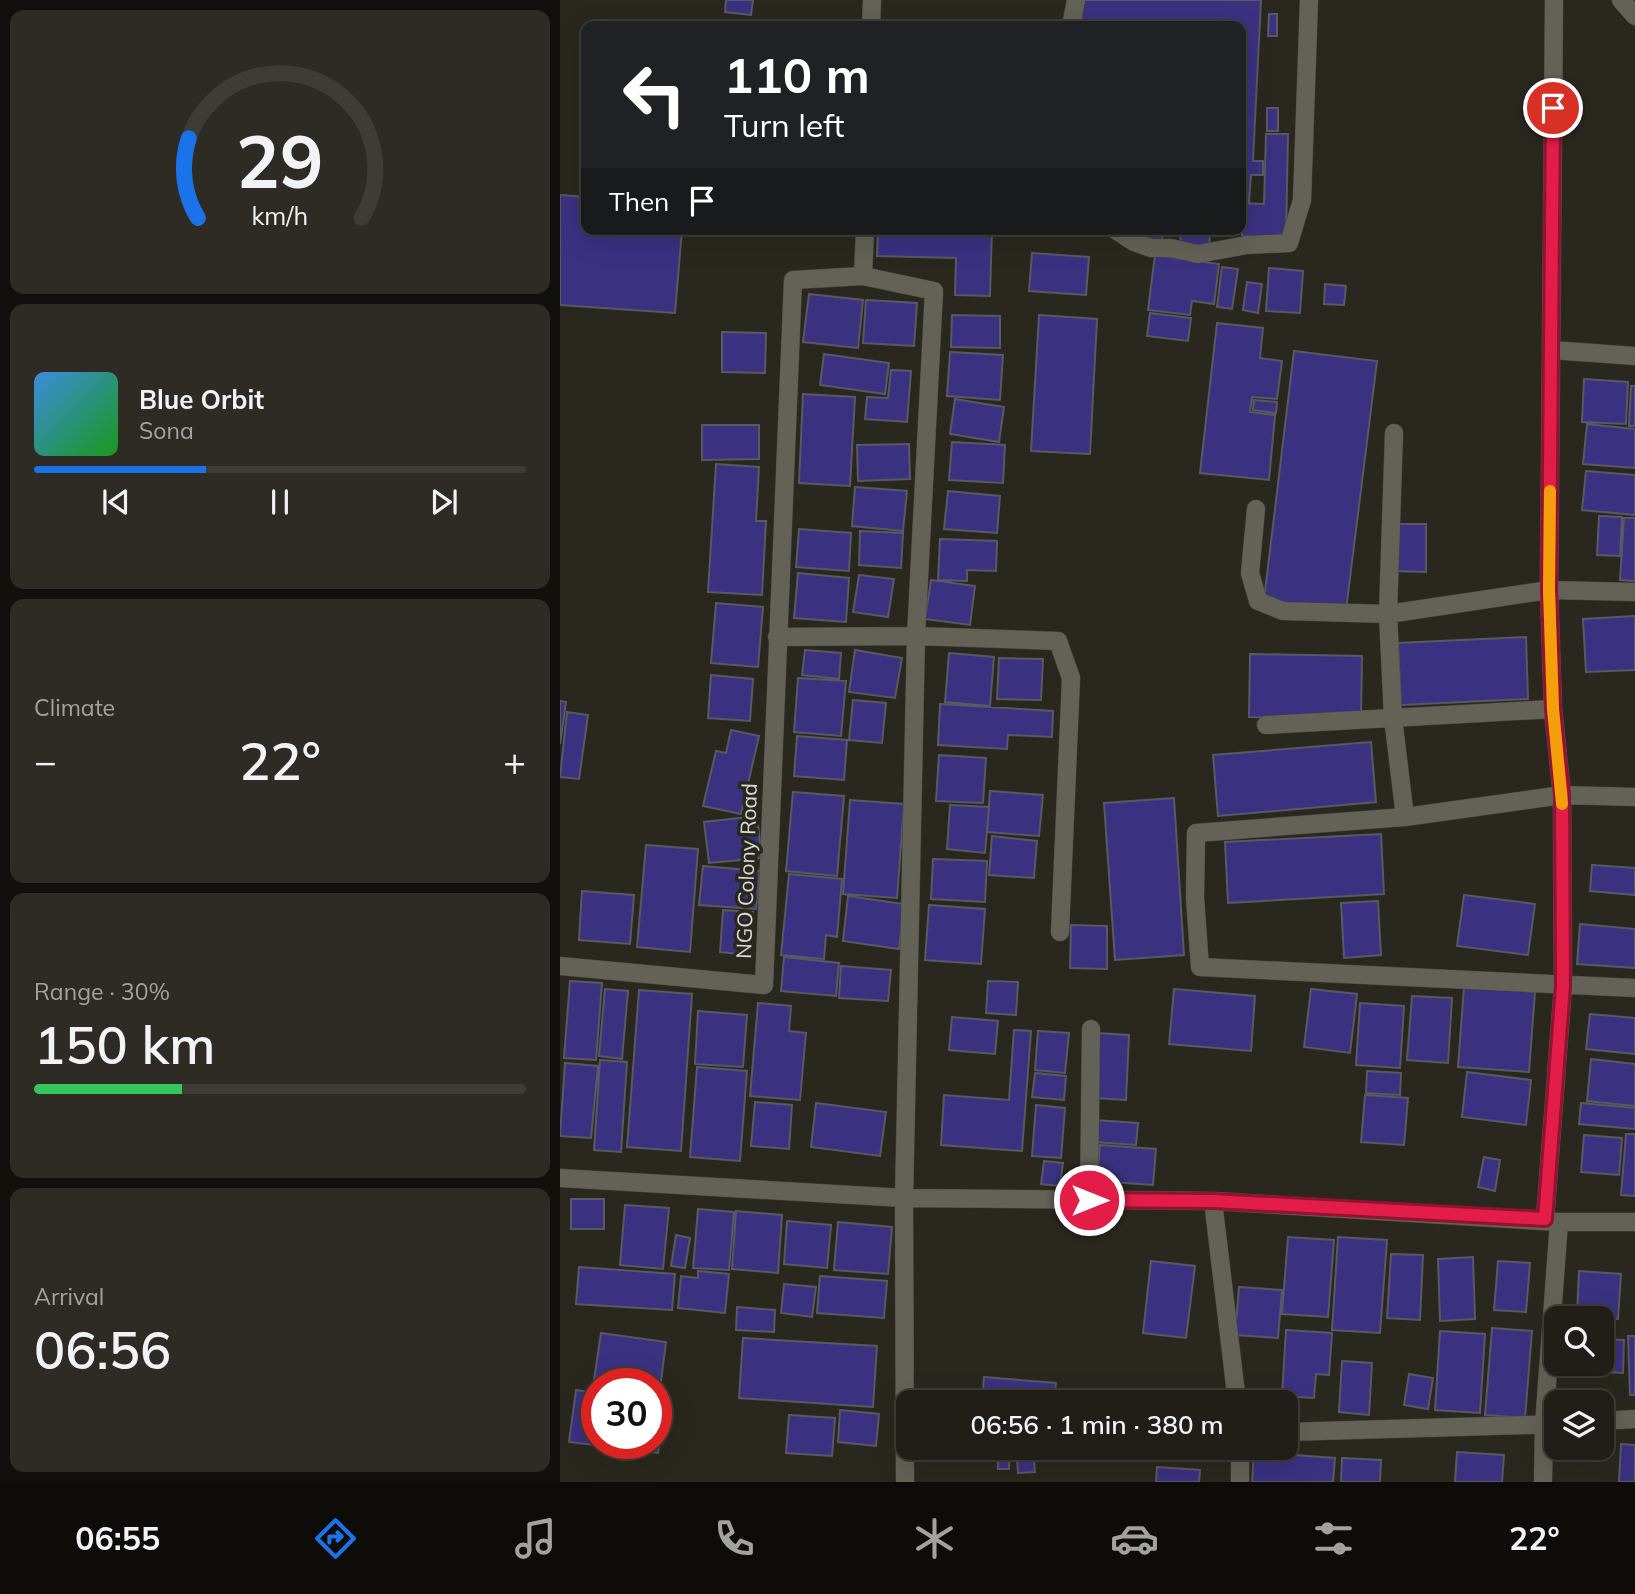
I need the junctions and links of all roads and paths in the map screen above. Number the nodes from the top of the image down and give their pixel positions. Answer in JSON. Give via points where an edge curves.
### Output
{"nodes":[{"id":1,"x":872,"y":0,"type":"edge"},
{"id":2,"x":1076,"y":0,"type":"edge"},
{"id":3,"x":1309,"y":0,"type":"edge"},
{"id":4,"x":1554,"y":0,"type":"edge"},
{"id":5,"x":1621,"y":0,"type":"edge"},
{"id":6,"x":1635,"y":16,"type":"edge"},
{"id":7,"x":871,"y":21,"type":"edge"},
{"id":8,"x":1072,"y":21,"type":"edge"},
{"id":9,"x":865,"y":235,"type":"edge"},
{"id":10,"x":1123,"y":235,"type":"edge"},
{"id":11,"x":863,"y":276,"type":"junction"},
{"id":12,"x":1551,"y":350,"type":"junction"},
{"id":13,"x":1635,"y":356,"type":"edge"},
{"id":14,"x":1394,"y":433,"type":"dead end"},
{"id":15,"x":1256,"y":509,"type":"dead end"},
{"id":16,"x":1549,"y":590,"type":"junction"},
{"id":17,"x":1635,"y":592,"type":"edge"},
{"id":18,"x":1388,"y":614,"type":"junction"},
{"id":19,"x":916,"y":636,"type":"junction"},
{"id":20,"x":777,"y":637,"type":"junction"},
{"id":21,"x":1553,"y":709,"type":"junction"},
{"id":22,"x":1393,"y":718,"type":"junction"},
{"id":23,"x":1266,"y":725,"type":"dead end"},
{"id":24,"x":1562,"y":795,"type":"junction"},
{"id":25,"x":1635,"y":797,"type":"edge"},
{"id":26,"x":1405,"y":817,"type":"junction"},
{"id":27,"x":1060,"y":932,"type":"dead end"},
{"id":28,"x":560,"y":966,"type":"edge"},
{"id":29,"x":1563,"y":986,"type":"junction"},
{"id":30,"x":1635,"y":988,"type":"edge"},
{"id":31,"x":1091,"y":1029,"type":"dead end"},
{"id":32,"x":560,"y":1178,"type":"edge"},
{"id":33,"x":904,"y":1198,"type":"junction"},
{"id":34,"x":1089,"y":1200,"type":"junction"},
{"id":35,"x":1213,"y":1201,"type":"junction"},
{"id":36,"x":1552,"y":1221,"type":"junction"},
{"id":37,"x":1635,"y":1222,"type":"edge"},
{"id":38,"x":1236,"y":1390,"type":"edge"},
{"id":39,"x":1550,"y":1390,"type":"edge"},
{"id":40,"x":1635,"y":1419,"type":"edge"},
{"id":41,"x":1614,"y":1420,"type":"edge"},
{"id":42,"x":1544,"y":1425,"type":"edge"},
{"id":43,"x":1298,"y":1432,"type":"edge"},
{"id":44,"x":1240,"y":1460,"type":"edge"},
{"id":45,"x":1546,"y":1460,"type":"edge"},
{"id":46,"x":905,"y":1482,"type":"edge"},
{"id":47,"x":1240,"y":1482,"type":"edge"},
{"id":48,"x":1544,"y":1482,"type":"edge"}],
"edges":[{"from":1,"to":7,"type":"street"},
{"from":2,"to":8,"type":"street"},
{"from":3,"to":10,"type":"street","via":[[1302,200],[1289,243],[1198,254],[1171,247],[1151,248]]},
{"from":4,"to":12,"type":"street"},
{"from":5,"to":6,"type":"street"},
{"from":9,"to":11,"type":"street"},
{"from":11,"to":19,"type":"street","via":[[934,291]]},
{"from":11,"to":20,"type":"street","via":[[793,280]]},
{"from":12,"to":13,"type":"street"},
{"from":12,"to":16,"type":"street"},
{"from":14,"to":18,"type":"street"},
{"from":15,"to":18,"type":"street","via":[[1250,573],[1258,601],[1283,611]]},
{"from":16,"to":17,"type":"street"},
{"from":16,"to":18,"type":"street"},
{"from":16,"to":21,"type":"street"},
{"from":18,"to":22,"type":"street"},
{"from":19,"to":20,"type":"street"},
{"from":19,"to":27,"type":"street","via":[[1058,641],[1071,678]]},
{"from":19,"to":33,"type":"street"},
{"from":20,"to":28,"type":"street","name":"NGO Colony Road","via":[[764,985]]},
{"from":21,"to":22,"type":"street"},
{"from":21,"to":24,"type":"street"},
{"from":22,"to":23,"type":"street"},
{"from":22,"to":26,"type":"street"},
{"from":24,"to":25,"type":"street"},
{"from":24,"to":26,"type":"street"},
{"from":24,"to":29,"type":"street"},
{"from":26,"to":29,"type":"street","via":[[1196,833],[1200,967]]},
{"from":29,"to":30,"type":"street"},
{"from":29,"to":36,"type":"street"},
{"from":31,"to":34,"type":"street"},
{"from":32,"to":33,"type":"street"},
{"from":33,"to":34,"type":"street"},
{"from":33,"to":46,"type":"street"},
{"from":34,"to":35,"type":"street"},
{"from":35,"to":36,"type":"street"},
{"from":35,"to":38,"type":"street"},
{"from":36,"to":37,"type":"street"},
{"from":36,"to":39,"type":"street"},
{"from":40,"to":41,"type":"street"},
{"from":42,"to":43,"type":"street"},
{"from":44,"to":47,"type":"street"},
{"from":45,"to":48,"type":"street"}]}
